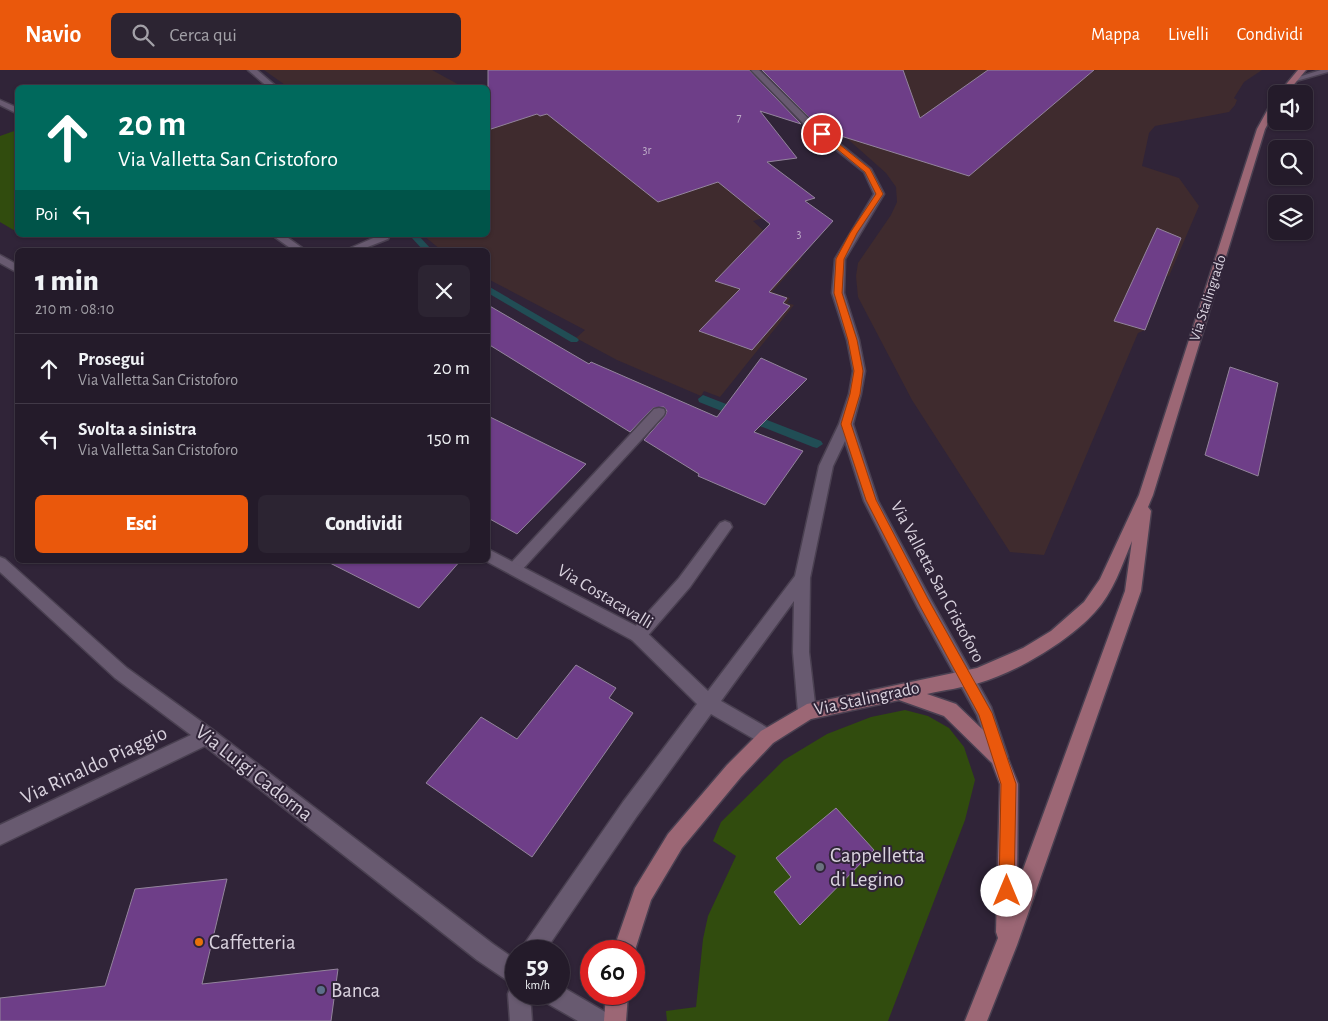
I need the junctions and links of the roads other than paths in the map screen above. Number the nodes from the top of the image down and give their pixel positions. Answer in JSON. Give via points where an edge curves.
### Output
{"nodes":[{"id":1,"x":252,"y":70,"type":"edge"},
{"id":2,"x":755,"y":70,"type":"edge"},
{"id":3,"x":1302,"y":70,"type":"edge"},
{"id":4,"x":1327,"y":70,"type":"edge"},
{"id":5,"x":1296,"y":79,"type":"junction"},
{"id":6,"x":270,"y":85,"type":"edge"},
{"id":7,"x":1290,"y":85,"type":"edge"},
{"id":8,"x":0,"y":102,"type":"edge"},
{"id":9,"x":15,"y":110,"type":"edge"},
{"id":10,"x":1268,"y":116,"type":"edge"},
{"id":11,"x":280,"y":237,"type":"edge"},
{"id":12,"x":384,"y":237,"type":"edge"},
{"id":13,"x":297,"y":248,"type":"edge"},
{"id":14,"x":356,"y":248,"type":"edge"},
{"id":15,"x":0,"y":258,"type":"edge"},
{"id":16,"x":15,"y":268,"type":"edge"},
{"id":17,"x":659,"y":412,"type":"dead end"},
{"id":18,"x":846,"y":424,"type":"junction"},
{"id":19,"x":1146,"y":495,"type":"junction"},
{"id":20,"x":725,"y":527,"type":"dead end"},
{"id":21,"x":490,"y":556,"type":"edge"},
{"id":22,"x":0,"y":563,"type":"edge"},
{"id":23,"x":515,"y":568,"type":"junction"},
{"id":24,"x":802,"y":578,"type":"junction"},
{"id":25,"x":638,"y":635,"type":"junction"},
{"id":26,"x":966,"y":678,"type":"junction"},
{"id":27,"x":899,"y":693,"type":"junction"},
{"id":28,"x":708,"y":703,"type":"junction"},
{"id":29,"x":807,"y":712,"type":"junction"},
{"id":30,"x":207,"y":736,"type":"junction"},
{"id":31,"x":768,"y":737,"type":"junction"},
{"id":32,"x":999,"y":757,"type":"junction"},
{"id":33,"x":0,"y":834,"type":"edge"},
{"id":34,"x":541,"y":940,"type":"edge"},
{"id":35,"x":628,"y":940,"type":"edge"},
{"id":36,"x":1006,"y":945,"type":"junction"},
{"id":37,"x":505,"y":965,"type":"edge"},
{"id":38,"x":570,"y":1004,"type":"edge"},
{"id":39,"x":520,"y":1005,"type":"edge"},
{"id":40,"x":616,"y":1005,"type":"edge"},
{"id":41,"x":521,"y":1021,"type":"edge"},
{"id":42,"x":599,"y":1021,"type":"edge"},
{"id":43,"x":615,"y":1021,"type":"edge"},
{"id":44,"x":976,"y":1021,"type":"edge"}],
"edges":[{"from":1,"to":6,"type":"street"},
{"from":2,"to":18,"type":"street","via":[[807,122],[868,171],[879,194],[840,259],[838,293],[859,371]]},
{"from":3,"to":5,"type":"main road"},
{"from":4,"to":5,"type":"street"},
{"from":5,"to":7,"type":"main road"},
{"from":8,"to":9,"type":"street"},
{"from":10,"to":19,"type":"main road","name":"Via Stalingrado","via":[[1261,129]]},
{"from":11,"to":13,"type":"street"},
{"from":12,"to":14,"type":"street"},
{"from":15,"to":16,"type":"street"},
{"from":17,"to":23,"type":"street"},
{"from":18,"to":24,"type":"street","via":[[826,466]]},
{"from":18,"to":26,"type":"street","name":"Via Valletta San Cristoforo","via":[[871,500]]},
{"from":19,"to":26,"type":"main road","name":"Via Stalingrado","via":[[1106,583],[1090,607],[1057,636],[1029,653]]},
{"from":19,"to":36,"type":"main road","name":"Via Stalingrado","via":[[1133,591]]},
{"from":20,"to":25,"type":"street","via":[[674,597]]},
{"from":21,"to":23,"type":"street","name":"Via Costacavalli"},
{"from":22,"to":30,"type":"street","name":"Via Luigi Cadorna","via":[[121,673]]},
{"from":23,"to":25,"type":"street","name":"Via Costacavalli"},
{"from":24,"to":28,"type":"street"},
{"from":24,"to":29,"type":"street","via":[[801,652]]},
{"from":25,"to":28,"type":"street","name":"Via Costacavalli"},
{"from":26,"to":27,"type":"main road","name":"Via Stalingrado"},
{"from":26,"to":32,"type":"street","name":"Via Valletta San Cristoforo","via":[[985,713]]},
{"from":27,"to":29,"type":"main road","name":"Via Stalingrado"},
{"from":27,"to":32,"type":"main road","via":[[950,710]]},
{"from":28,"to":31,"type":"street","name":"Via Costacavalli"},
{"from":28,"to":34,"type":"street","via":[[630,809]]},
{"from":29,"to":31,"type":"main road","name":"Via Stalingrado"},
{"from":30,"to":33,"type":"street","name":"Via Rinaldo Piaggio"},
{"from":30,"to":37,"type":"street","name":"Via Luigi Cadorna"},
{"from":31,"to":35,"type":"main road","name":"Via Stalingrado","via":[[734,771],[675,841],[642,895]]},
{"from":32,"to":36,"type":"main road","via":[[1008,784]]},
{"from":36,"to":44,"type":"main road","name":"Via Stalingrado"},
{"from":38,"to":42,"type":"street"},
{"from":39,"to":41,"type":"street"},
{"from":40,"to":43,"type":"main road"}]}
